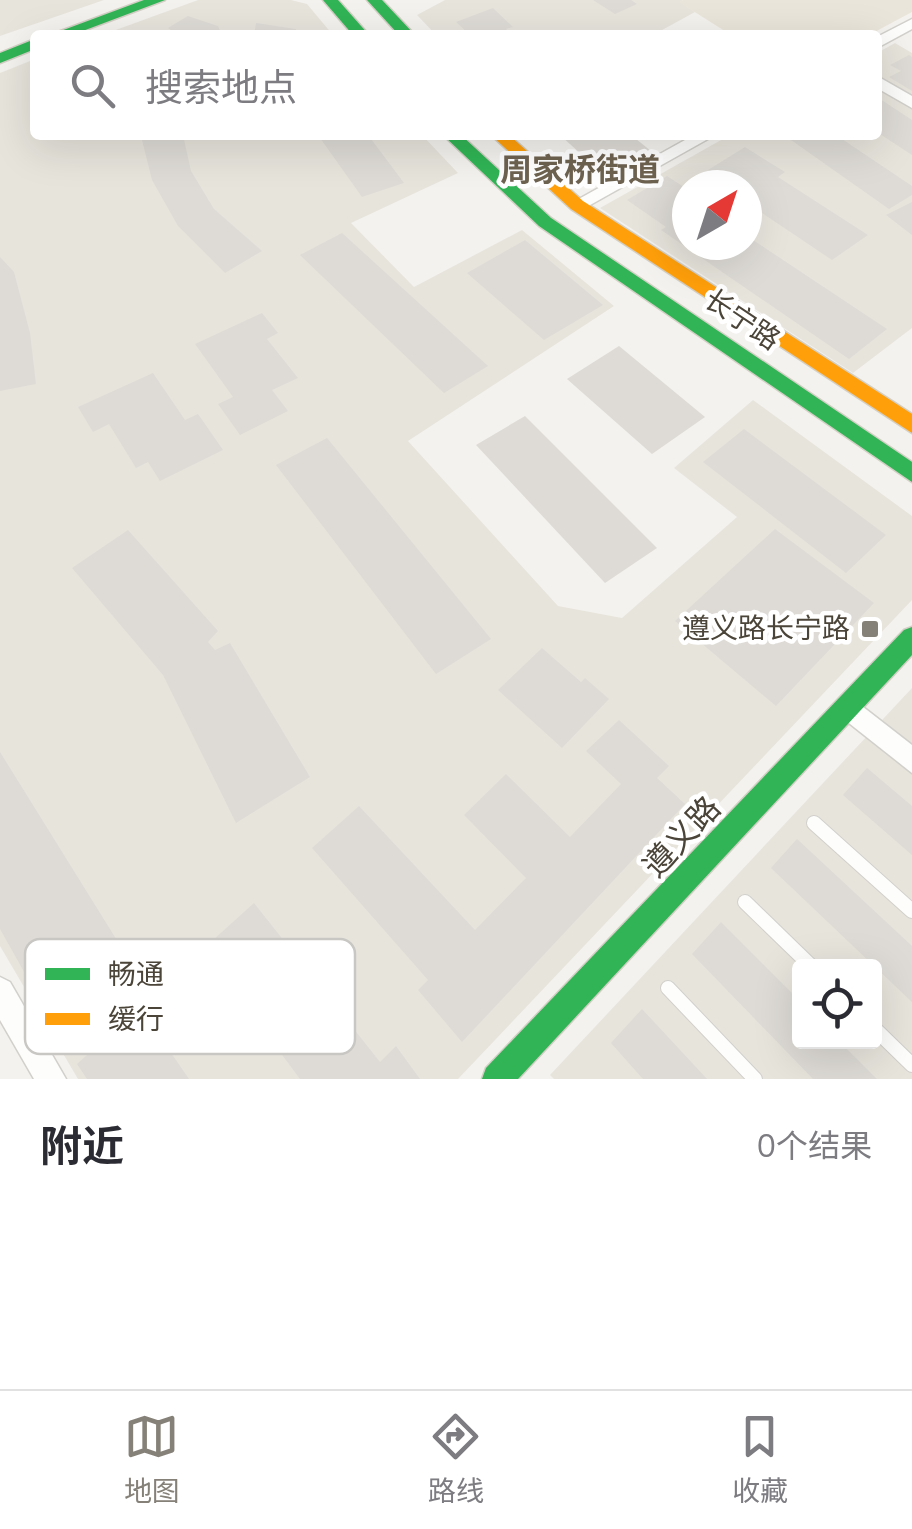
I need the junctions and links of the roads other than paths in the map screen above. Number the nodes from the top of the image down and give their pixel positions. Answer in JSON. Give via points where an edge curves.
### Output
{"nodes":[{"id":1,"x":158,"y":0,"type":"edge"},
{"id":2,"x":330,"y":0,"type":"edge"},
{"id":3,"x":374,"y":0,"type":"edge"},
{"id":4,"x":912,"y":23,"type":"edge"},
{"id":5,"x":72,"y":30,"type":"edge"},
{"id":6,"x":357,"y":30,"type":"edge"},
{"id":7,"x":402,"y":30,"type":"edge"},
{"id":8,"x":882,"y":39,"type":"edge"},
{"id":9,"x":30,"y":46,"type":"edge"},
{"id":10,"x":0,"y":58,"type":"edge"},
{"id":11,"x":882,"y":84,"type":"edge"},
{"id":12,"x":912,"y":103,"type":"edge"},
{"id":13,"x":456,"y":140,"type":"edge"},
{"id":14,"x":505,"y":140,"type":"edge"},
{"id":15,"x":698,"y":140,"type":"edge"},
{"id":16,"x":576,"y":206,"type":"junction"},
{"id":17,"x":912,"y":425,"type":"edge"},
{"id":18,"x":912,"y":472,"type":"edge"},
{"id":19,"x":912,"y":638,"type":"edge"},
{"id":20,"x":849,"y":708,"type":"junction"},
{"id":21,"x":912,"y":761,"type":"edge"},
{"id":22,"x":814,"y":823,"type":"dead end"},
{"id":23,"x":745,"y":902,"type":"dead end"},
{"id":24,"x":912,"y":912,"type":"edge"},
{"id":25,"x":804,"y":959,"type":"edge"},
{"id":26,"x":668,"y":988,"type":"dead end"},
{"id":27,"x":0,"y":992,"type":"edge"},
{"id":28,"x":25,"y":1035,"type":"edge"},
{"id":29,"x":882,"y":1036,"type":"edge"},
{"id":30,"x":36,"y":1054,"type":"edge"},
{"id":31,"x":912,"y":1065,"type":"edge"},
{"id":32,"x":513,"y":1073,"type":"edge"},
{"id":33,"x":51,"y":1079,"type":"edge"},
{"id":34,"x":755,"y":1079,"type":"edge"}],
"edges":[{"from":1,"to":5,"type":"main road"},
{"from":2,"to":6,"type":"main road"},
{"from":3,"to":7,"type":"main road"},
{"from":4,"to":8,"type":"street"},
{"from":9,"to":10,"type":"main road"},
{"from":11,"to":12,"type":"street"},
{"from":13,"to":18,"type":"main road","name":"长宁路","via":[[545,222]]},
{"from":14,"to":16,"type":"main road","name":"长宁路"},
{"from":15,"to":16,"type":"street"},
{"from":16,"to":17,"type":"main road","name":"长宁路"},
{"from":19,"to":20,"type":"main road","name":"遵义路"},
{"from":20,"to":21,"type":"street"},
{"from":20,"to":32,"type":"main road","name":"遵义路"},
{"from":22,"to":24,"type":"lane"},
{"from":23,"to":25,"type":"lane"},
{"from":26,"to":34,"type":"lane"},
{"from":27,"to":28,"type":"street"},
{"from":29,"to":31,"type":"lane"},
{"from":30,"to":33,"type":"street"}]}
